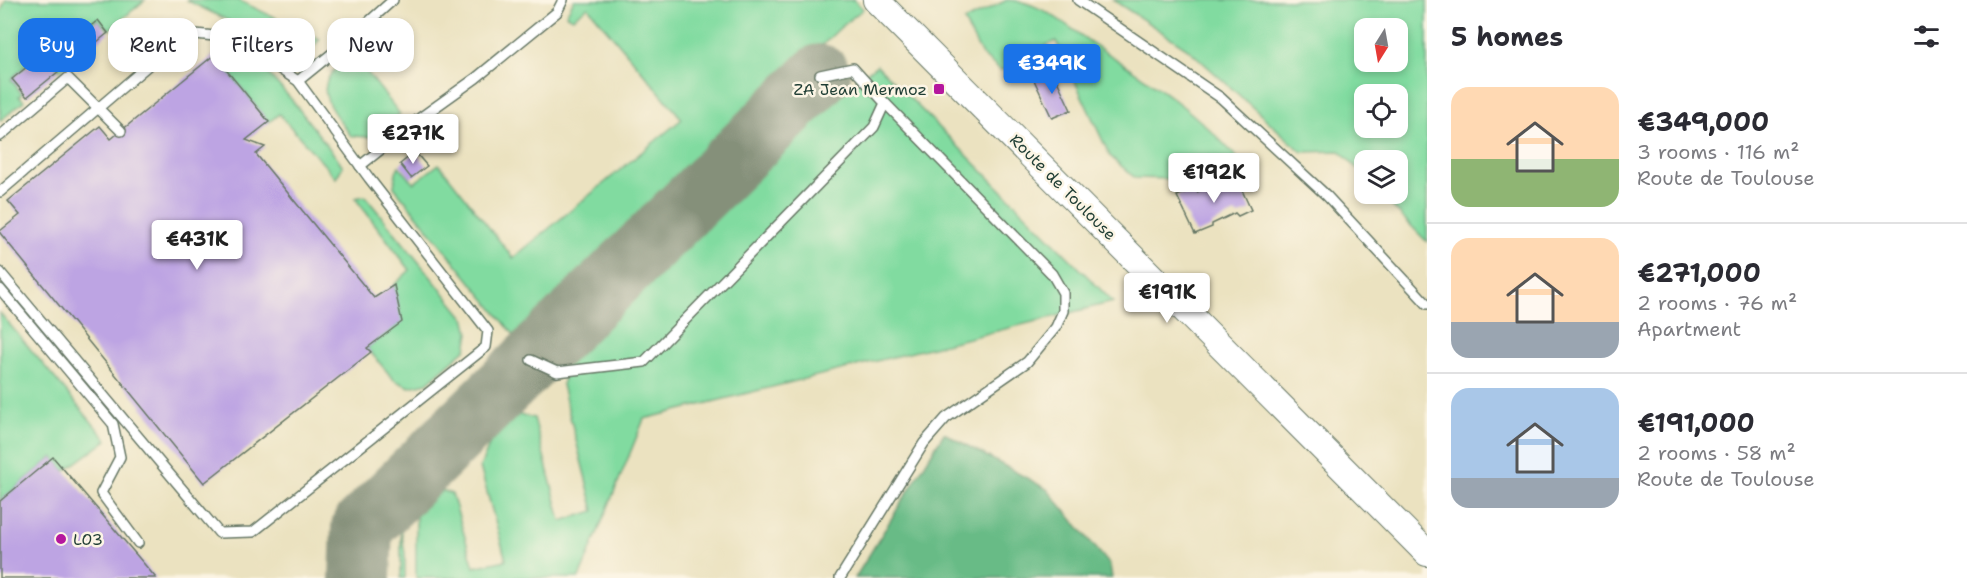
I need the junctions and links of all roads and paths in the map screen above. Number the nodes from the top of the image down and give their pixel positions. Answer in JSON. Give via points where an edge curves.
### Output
{"nodes":[{"id":1,"x":393,"y":0,"type":"edge"},
{"id":2,"x":563,"y":0,"type":"edge"},
{"id":3,"x":876,"y":0,"type":"edge"},
{"id":4,"x":1078,"y":0,"type":"edge"},
{"id":5,"x":820,"y":75,"type":"dead end"},
{"id":6,"x":298,"y":81,"type":"junction"},
{"id":7,"x":885,"y":103,"type":"junction"},
{"id":8,"x":98,"y":108,"type":"junction"},
{"id":9,"x":121,"y":131,"type":"dead end"},
{"id":10,"x":0,"y":136,"type":"edge"},
{"id":11,"x":360,"y":166,"type":"junction"},
{"id":12,"x":0,"y":192,"type":"edge"},
{"id":13,"x":0,"y":272,"type":"edge"},
{"id":14,"x":0,"y":289,"type":"edge"},
{"id":15,"x":1427,"y":303,"type":"edge"},
{"id":16,"x":531,"y":360,"type":"dead end"},
{"id":17,"x":138,"y":543,"type":"dead end"},
{"id":18,"x":1427,"y":553,"type":"edge"},
{"id":19,"x":840,"y":578,"type":"edge"}],
"edges":[{"from":1,"to":6,"type":"lane"},
{"from":2,"to":11,"type":"lane","via":[[557,12]]},
{"from":3,"to":18,"type":"main road","name":"Route de Toulouse"},
{"from":4,"to":15,"type":"lane","via":[[1221,98],[1327,196]]},
{"from":5,"to":7,"type":"lane","via":[[854,68]]},
{"from":6,"to":8,"type":"lane","via":[[233,38],[186,33]]},
{"from":6,"to":11,"type":"lane"},
{"from":7,"to":16,"type":"lane","via":[[874,127],[644,362],[557,372]]},
{"from":7,"to":19,"type":"lane","via":[[1052,274],[1063,293],[1063,311],[1056,327],[1027,362],[946,418],[924,442]]},
{"from":8,"to":9,"type":"lane"},
{"from":8,"to":10,"type":"lane","via":[[68,78]]},
{"from":8,"to":12,"type":"lane"},
{"from":11,"to":13,"type":"lane","via":[[488,331],[486,347],[254,532],[219,533]]},
{"from":14,"to":17,"type":"lane","via":[[113,424],[120,457],[101,493]]}]}
